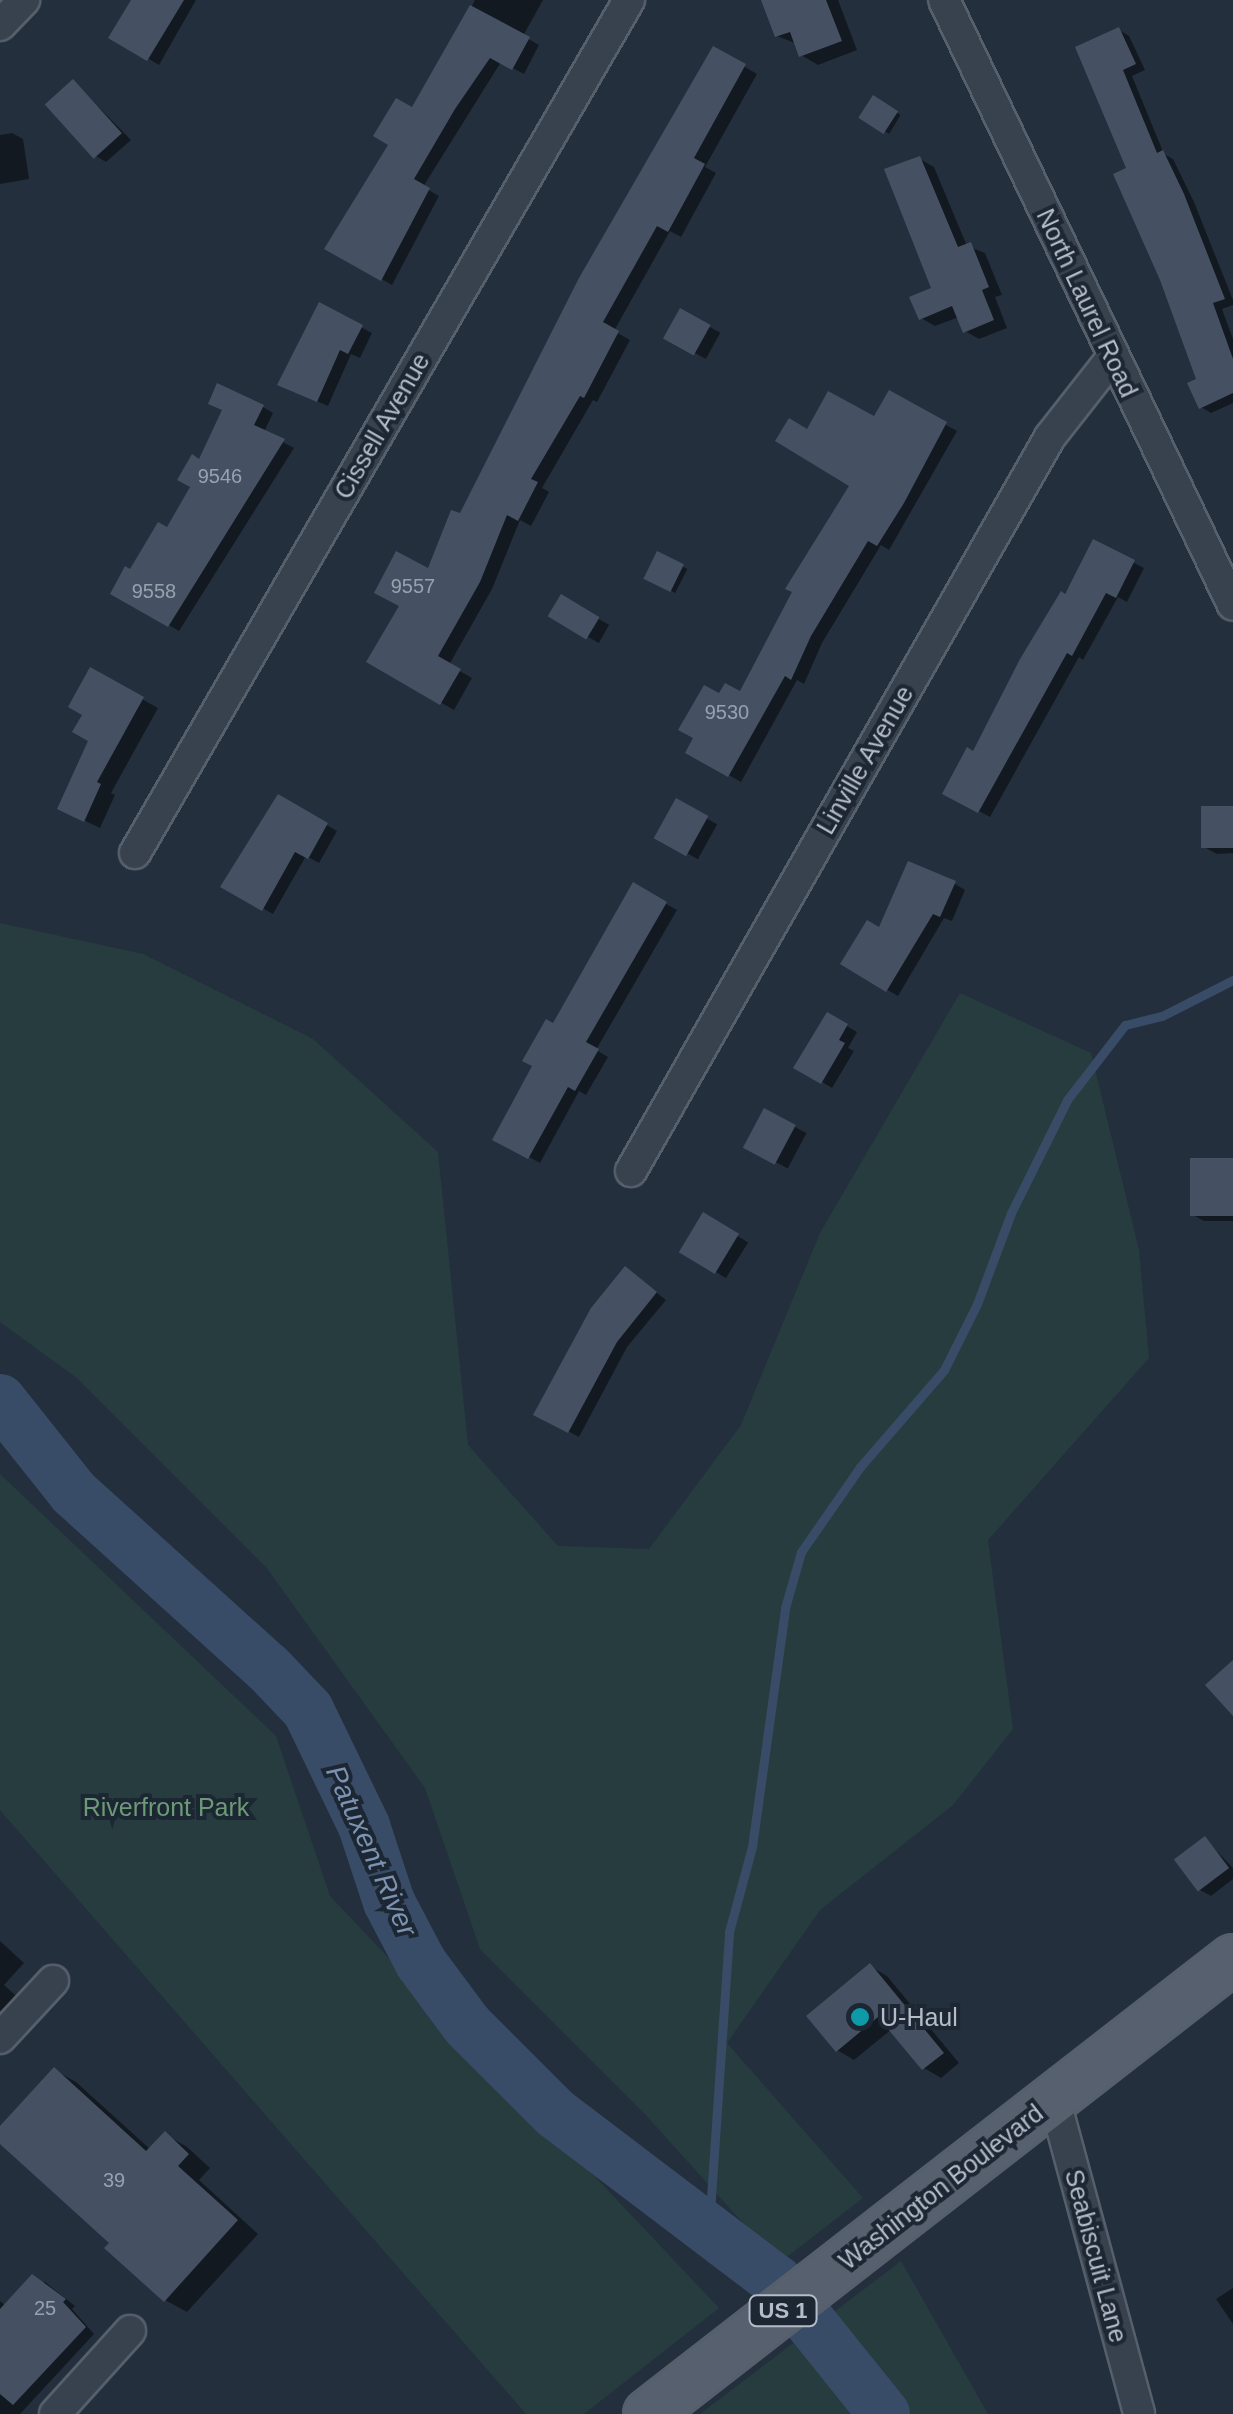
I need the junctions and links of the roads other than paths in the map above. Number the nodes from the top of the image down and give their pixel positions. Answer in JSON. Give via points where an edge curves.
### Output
{"nodes":[{"id":1,"x":24,"y":0,"type":"edge"},
{"id":2,"x":629,"y":0,"type":"edge"},
{"id":3,"x":944,"y":0,"type":"edge"},
{"id":4,"x":0,"y":25,"type":"edge"},
{"id":5,"x":1112,"y":358,"type":"junction"},
{"id":6,"x":1233,"y":605,"type":"edge"},
{"id":7,"x":135,"y":852,"type":"dead end"},
{"id":8,"x":630,"y":1171,"type":"dead end"},
{"id":9,"x":1233,"y":1958,"type":"edge"},
{"id":10,"x":53,"y":1981,"type":"dead end"},
{"id":11,"x":0,"y":2038,"type":"edge"},
{"id":12,"x":1054,"y":2098,"type":"junction"},
{"id":13,"x":130,"y":2331,"type":"dead end"},
{"id":14,"x":663,"y":2403,"type":"edge"},
{"id":15,"x":54,"y":2414,"type":"edge"},
{"id":16,"x":1139,"y":2414,"type":"edge"}],
"edges":[{"from":1,"to":4,"type":"street"},
{"from":2,"to":7,"type":"street","name":"Cissell Avenue"},
{"from":3,"to":5,"type":"street","name":"North Laurel Road"},
{"from":5,"to":6,"type":"street","name":"North Laurel Road"},
{"from":5,"to":8,"type":"street","name":"Linville Avenue","via":[[1050,437]]},
{"from":9,"to":12,"type":"main road","name":"Washington Boulevard","number":"US 1"},
{"from":10,"to":11,"type":"street"},
{"from":12,"to":14,"type":"main road","name":"Washington Boulevard","number":"US 1"},
{"from":12,"to":16,"type":"street","name":"Seabiscuit Lane"},
{"from":13,"to":15,"type":"street"}]}
